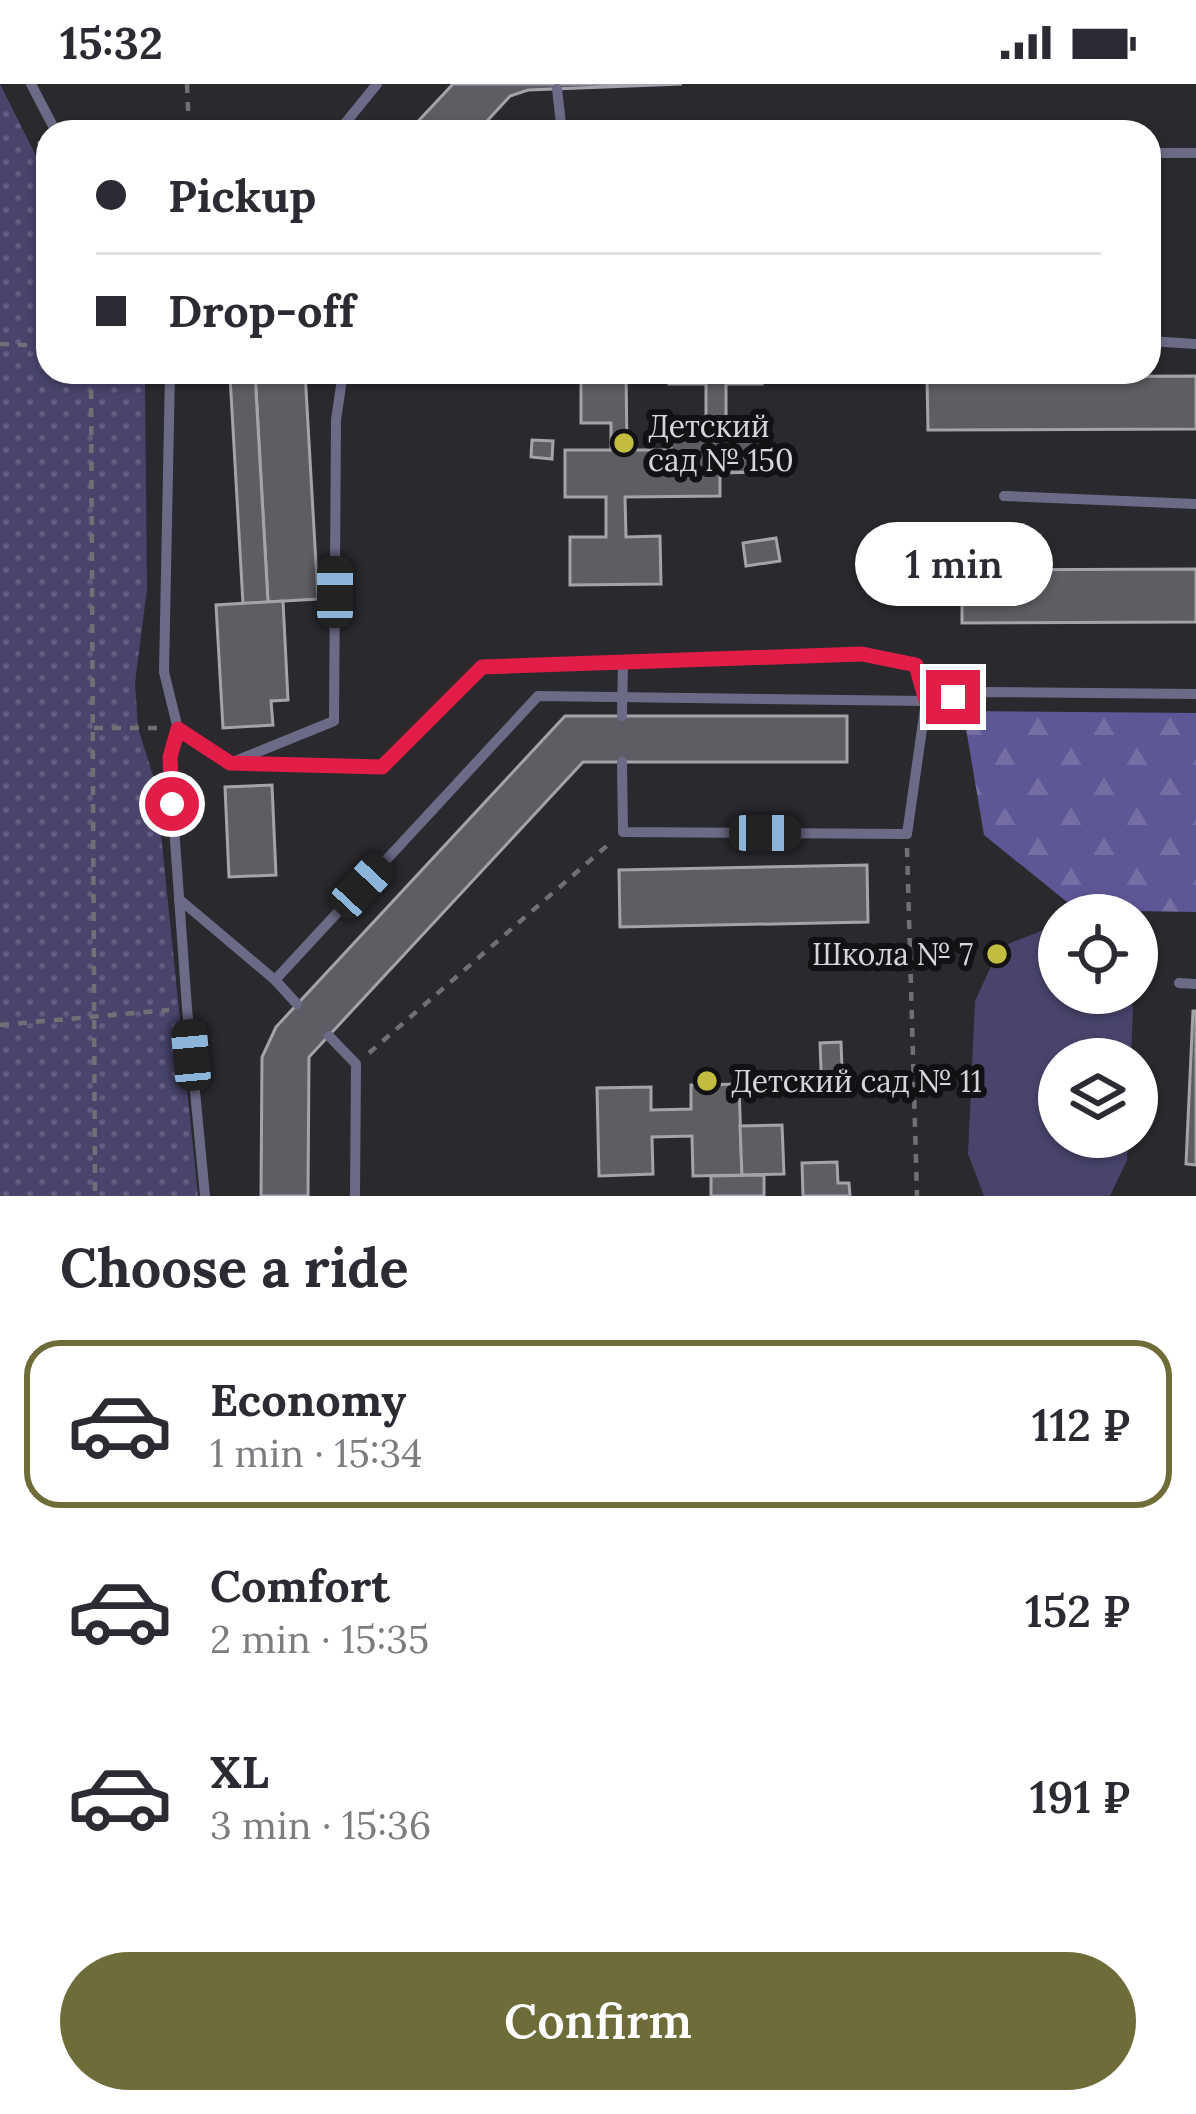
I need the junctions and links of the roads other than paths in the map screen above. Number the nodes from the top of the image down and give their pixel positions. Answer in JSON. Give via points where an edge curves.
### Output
{"nodes":[{"id":1,"x":32,"y":84,"type":"edge"},
{"id":2,"x":377,"y":84,"type":"edge"},
{"id":3,"x":557,"y":89,"type":"dead end"},
{"id":4,"x":50,"y":120,"type":"edge"},
{"id":5,"x":348,"y":120,"type":"edge"},
{"id":6,"x":561,"y":120,"type":"edge"},
{"id":7,"x":1161,"y":153,"type":"edge"},
{"id":8,"x":1196,"y":153,"type":"edge"},
{"id":9,"x":1161,"y":342,"type":"edge"},
{"id":10,"x":1196,"y":344,"type":"edge"},
{"id":11,"x":170,"y":384,"type":"edge"},
{"id":12,"x":341,"y":384,"type":"edge"},
{"id":13,"x":1004,"y":496,"type":"dead end"},
{"id":14,"x":1196,"y":504,"type":"edge"},
{"id":15,"x":623,"y":662,"type":"junction"},
{"id":16,"x":1196,"y":694,"type":"edge"},
{"id":17,"x":622,"y":697,"type":"junction"},
{"id":18,"x":926,"y":701,"type":"junction"},
{"id":19,"x":622,"y":716,"type":"dead end"},
{"id":20,"x":178,"y":729,"type":"junction"},
{"id":21,"x":622,"y":762,"type":"dead end"},
{"id":22,"x":230,"y":763,"type":"junction"},
{"id":23,"x":179,"y":899,"type":"junction"},
{"id":24,"x":275,"y":980,"type":"junction"},
{"id":25,"x":1179,"y":983,"type":"dead end"},
{"id":26,"x":1196,"y":984,"type":"edge"},
{"id":27,"x":298,"y":1004,"type":"dead end"},
{"id":28,"x":328,"y":1036,"type":"dead end"},
{"id":29,"x":205,"y":1196,"type":"edge"},
{"id":30,"x":356,"y":1196,"type":"edge"}],
"edges":[{"from":1,"to":4,"type":"lane"},
{"from":2,"to":5,"type":"lane"},
{"from":3,"to":6,"type":"lane"},
{"from":7,"to":8,"type":"lane"},
{"from":9,"to":10,"type":"lane"},
{"from":11,"to":20,"type":"lane","via":[[164,672]]},
{"from":12,"to":22,"type":"lane","via":[[334,721]]},
{"from":13,"to":14,"type":"lane"},
{"from":15,"to":17,"type":"lane"},
{"from":15,"to":18,"type":"lane","via":[[862,654],[916,665]]},
{"from":15,"to":22,"type":"lane","via":[[482,667],[382,767]]},
{"from":16,"to":18,"type":"lane","via":[[980,692]]},
{"from":17,"to":18,"type":"lane"},
{"from":17,"to":19,"type":"lane"},
{"from":17,"to":24,"type":"lane","via":[[538,695]]},
{"from":18,"to":21,"type":"lane","via":[[907,834],[622,832]]},
{"from":20,"to":22,"type":"lane"},
{"from":20,"to":23,"type":"lane","via":[[170,757]]},
{"from":23,"to":24,"type":"lane"},
{"from":23,"to":29,"type":"lane"},
{"from":24,"to":27,"type":"lane"},
{"from":25,"to":26,"type":"lane"},
{"from":28,"to":30,"type":"lane","via":[[356,1064]]}]}
